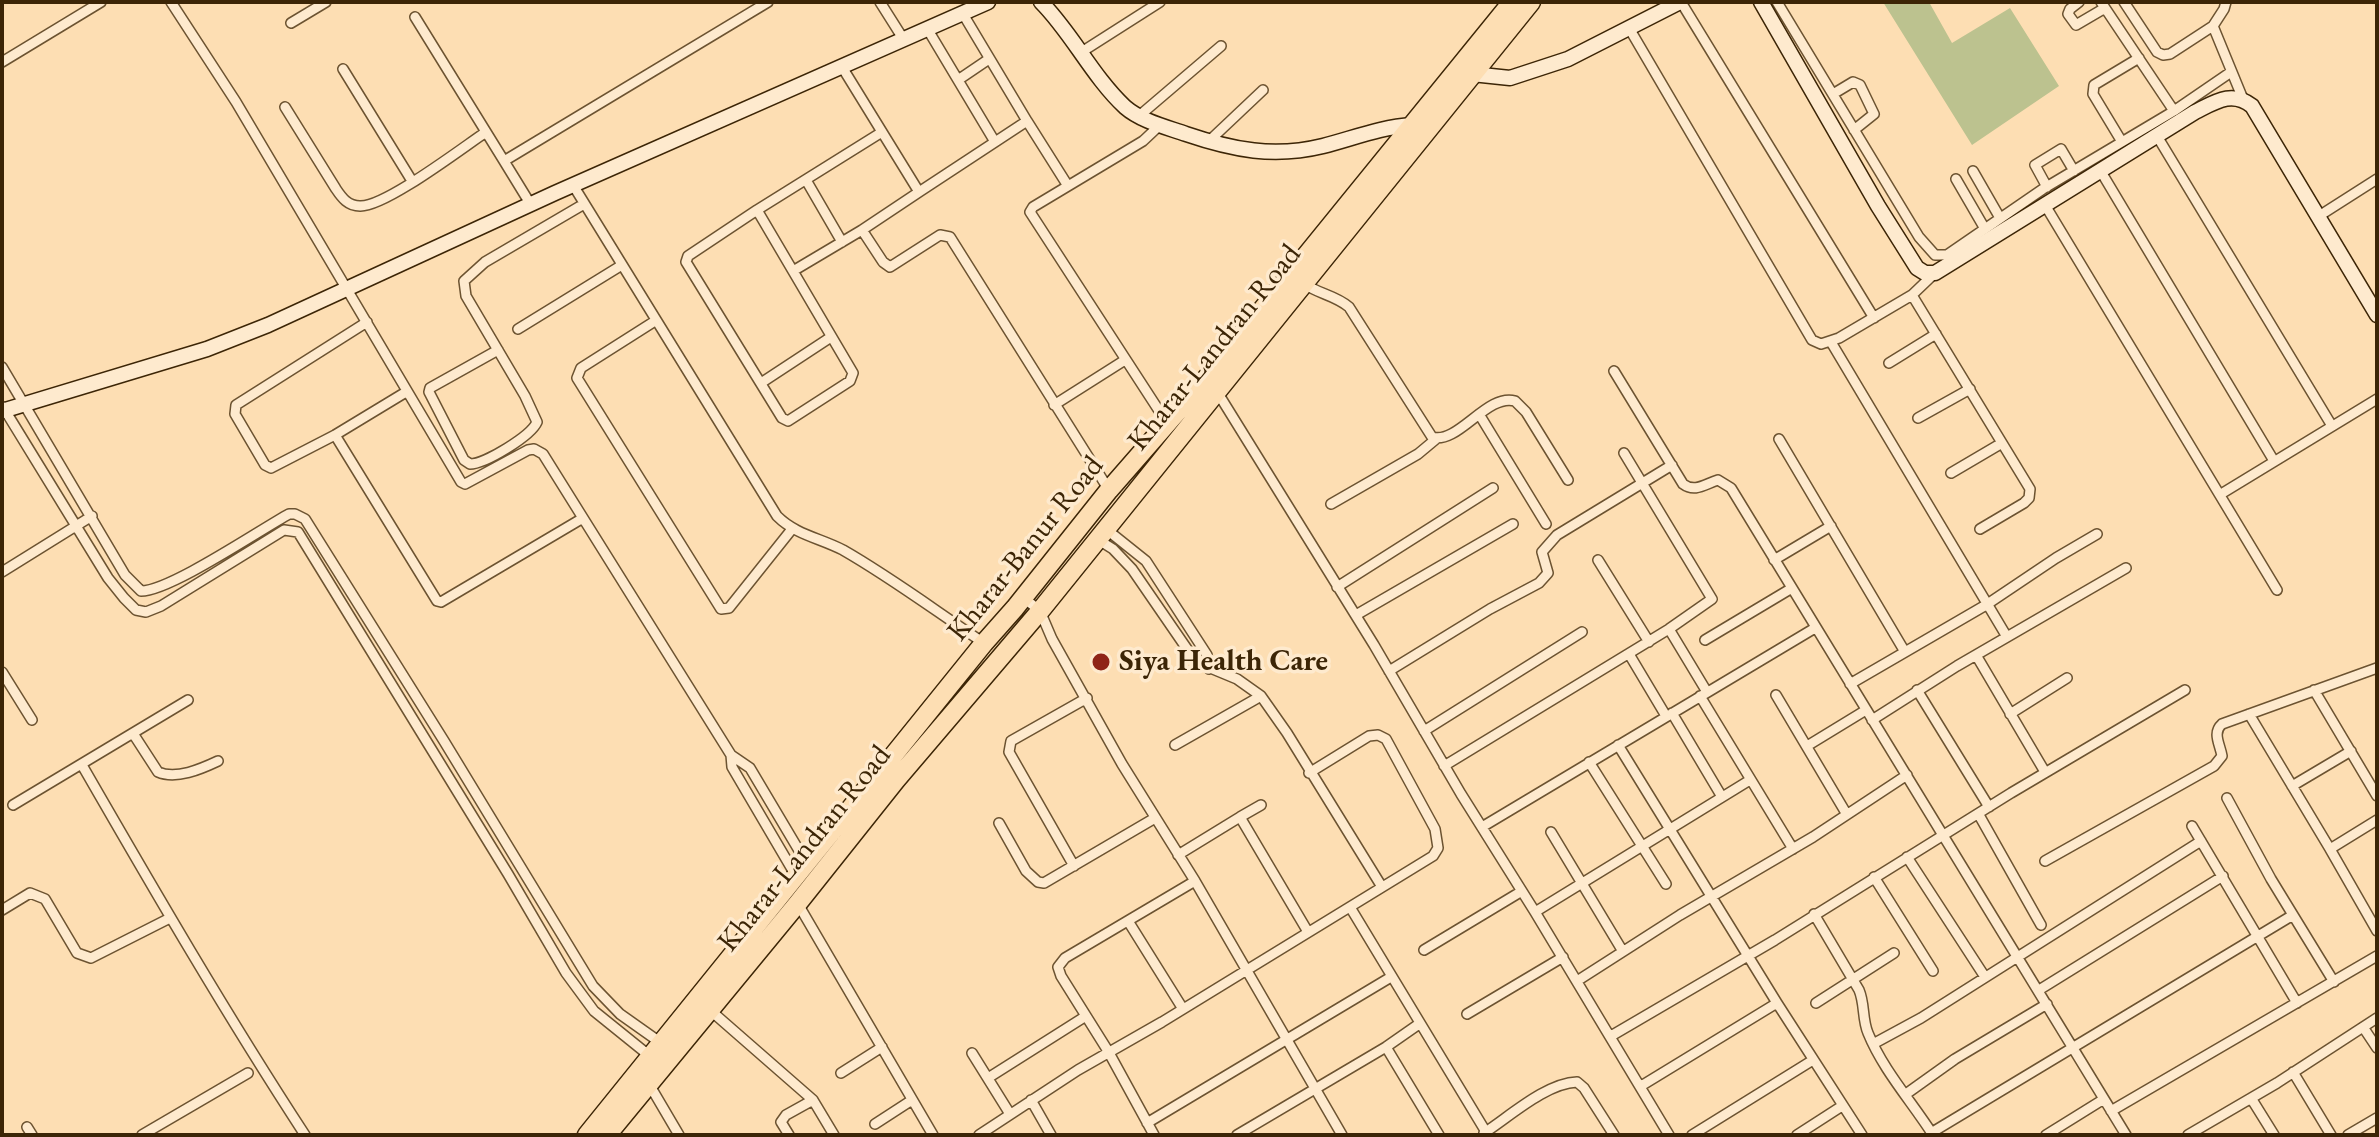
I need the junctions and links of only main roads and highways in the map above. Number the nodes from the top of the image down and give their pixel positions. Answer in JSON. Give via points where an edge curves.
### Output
{"nodes":[{"id":1,"x":1512,"y":2,"type":"edge"},
{"id":2,"x":1531,"y":2,"type":"edge"},
{"id":3,"x":1418,"y":130,"type":"junction"},
{"id":4,"x":1210,"y":385,"type":"junction"},
{"id":5,"x":796,"y":883,"type":"junction"},
{"id":6,"x":587,"y":1135,"type":"edge"},
{"id":7,"x":607,"y":1135,"type":"edge"}],
"edges":[{"from":1,"to":3,"type":"highway","name":"Kharar-Banur Road"},
{"from":2,"to":3,"type":"highway","name":"Kharar-Landran Road"},
{"from":3,"to":4,"type":"highway","name":"Kharar-Banur Road"},
{"from":3,"to":4,"type":"highway","name":"Kharar-Landran Road","via":[[1303,283]]},
{"from":4,"to":5,"type":"highway","name":"Kharar-Landran Road","via":[[1040,611],[896,780]]},
{"from":4,"to":5,"type":"highway","name":"Kharar-Banur Road","via":[[1167,423],[1109,490]]},
{"from":5,"to":6,"type":"highway","name":"Kharar-Banur Road"},
{"from":5,"to":7,"type":"highway","name":"Kharar-Landran Road","via":[[710,1010]]}]}
